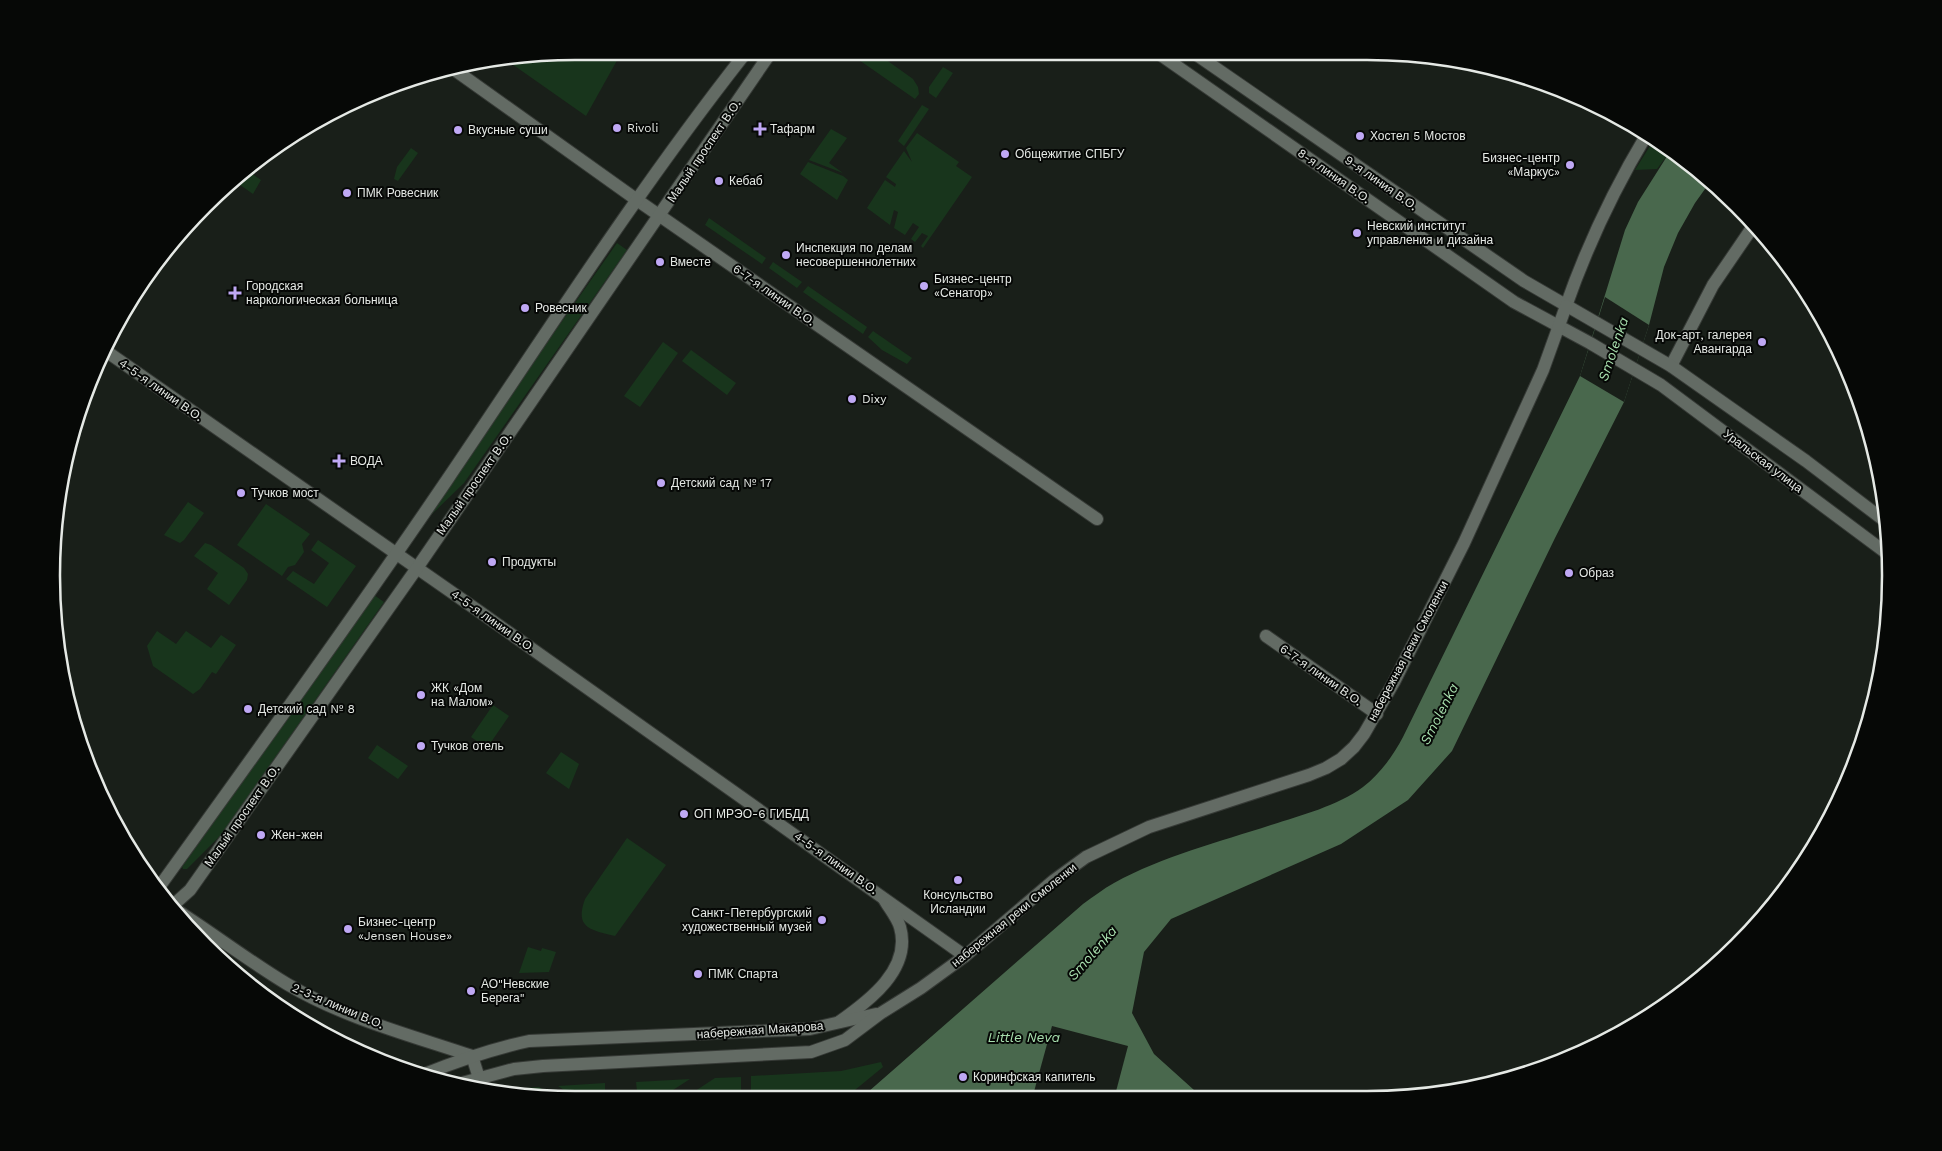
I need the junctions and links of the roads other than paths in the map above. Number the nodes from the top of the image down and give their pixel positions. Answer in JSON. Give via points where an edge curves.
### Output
{"nodes":[{"id":1,"x":740,"y":60,"type":"edge"},
{"id":2,"x":766,"y":60,"type":"edge"},
{"id":3,"x":1168,"y":60,"type":"edge"},
{"id":4,"x":1204,"y":60,"type":"edge"},
{"id":5,"x":460,"y":74,"type":"edge"},
{"id":6,"x":1643,"y":141,"type":"edge"},
{"id":7,"x":637,"y":200,"type":"junction"},
{"id":8,"x":659,"y":216,"type":"junction"},
{"id":9,"x":1749,"y":231,"type":"edge"},
{"id":10,"x":1566,"y":306,"type":"junction"},
{"id":11,"x":1559,"y":326,"type":"junction"},
{"id":12,"x":1590,"y":342,"type":"joint"},
{"id":13,"x":1641,"y":349,"type":"joint"},
{"id":14,"x":110,"y":354,"type":"edge"},
{"id":15,"x":1671,"y":366,"type":"junction"},
{"id":16,"x":1879,"y":516,"type":"edge"},
{"id":17,"x":1097,"y":519,"type":"dead end"},
{"id":18,"x":1881,"y":549,"type":"edge"},
{"id":19,"x":395,"y":554,"type":"junction"},
{"id":20,"x":417,"y":568,"type":"junction"},
{"id":21,"x":1266,"y":636,"type":"dead end"},
{"id":22,"x":1376,"y":714,"type":"junction"},
{"id":23,"x":162,"y":883,"type":"edge"},
{"id":24,"x":882,"y":895,"type":"junction"},
{"id":25,"x":177,"y":902,"type":"edge"},
{"id":26,"x":196,"y":924,"type":"edge"},
{"id":27,"x":965,"y":956,"type":"junction"},
{"id":28,"x":881,"y":1013,"type":"junction"},
{"id":29,"x":836,"y":1024,"type":"junction"},
{"id":30,"x":472,"y":1056,"type":"junction"},
{"id":31,"x":434,"y":1071,"type":"edge"},
{"id":32,"x":479,"y":1078,"type":"junction"},
{"id":33,"x":472,"y":1080,"type":"edge"}],
"edges":[{"from":1,"to":7,"type":"main road","name":"Малый проспект В.О."},
{"from":2,"to":8,"type":"main road","name":"Малый проспект В.О."},
{"from":3,"to":11,"type":"main road","name":"8-я линия В.О.","via":[[1514,302]]},
{"from":4,"to":10,"type":"main road","name":"9-я линия В.О.","via":[[1524,281]]},
{"from":5,"to":7,"type":"main road","name":"6-7-я линии В.О."},
{"from":6,"to":10,"type":"main road","name":"набережная реки Смоленки","via":[[1594,234]]},
{"from":7,"to":8,"type":"main road","name":"6-7-я линии В.О."},
{"from":7,"to":19,"type":"main road","name":"Малый проспект В.О."},
{"from":8,"to":17,"type":"main road","name":"6-7-я линии В.О."},
{"from":8,"to":20,"type":"main road","name":"Малый проспект В.О."},
{"from":9,"to":15,"type":"main road","via":[[1713,285]]},
{"from":10,"to":11,"type":"main road","name":"набережная реки Смоленки"},
{"from":10,"to":13,"type":"main road","name":"9-я линия В.О."},
{"from":11,"to":12,"type":"main road","name":"8-я линия В.О."},
{"from":11,"to":22,"type":"main road","name":"набережная реки Смоленки","via":[[1543,370],[1464,543]]},
{"from":12,"to":18,"type":"main road","name":"Уральская улица","via":[[1682,400]]},
{"from":13,"to":15,"type":"main road","name":"Уральская улица"},
{"from":14,"to":19,"type":"main road","name":"4-5-я линии В.О."},
{"from":15,"to":16,"type":"main road","name":"Уральская улица"},
{"from":19,"to":20,"type":"main road","name":"4-5-я линии В.О."},
{"from":19,"to":23,"type":"main road","name":"Малый проспект В.О."},
{"from":20,"to":24,"type":"main road","name":"4-5-я линии В.О."},
{"from":20,"to":25,"type":"main road","name":"Малый проспект В.О.","via":[[190,890]]},
{"from":21,"to":22,"type":"main road","name":"6-7-я линии В.О."},
{"from":22,"to":27,"type":"main road","name":"набережная реки Смоленки","via":[[1354,748],[1326,768],[1149,827],[1086,857]]},
{"from":24,"to":27,"type":"main road","name":"4-5-я линии В.О."},
{"from":24,"to":29,"type":"main road","name":"4-5-я линии В.О.","via":[[900,926],[902,945],[896,965],[882,988]]},
{"from":26,"to":30,"type":"main road","name":"2-3-я линии В.О.","via":[[288,985],[362,1019]]},
{"from":27,"to":28,"type":"main road","name":"набережная реки Смоленки"},
{"from":28,"to":29,"type":"main road","name":"набережная Макарова"},
{"from":28,"to":32,"type":"main road","name":"набережная Макарова","via":[[846,1040],[811,1052],[544,1066]]},
{"from":29,"to":30,"type":"main road","name":"набережная Макарова","via":[[810,1029],[529,1041]]},
{"from":30,"to":31,"type":"main road","name":"набережная Макарова"},
{"from":30,"to":32,"type":"main road"},
{"from":32,"to":33,"type":"main road","name":"набережная Макарова"}]}
